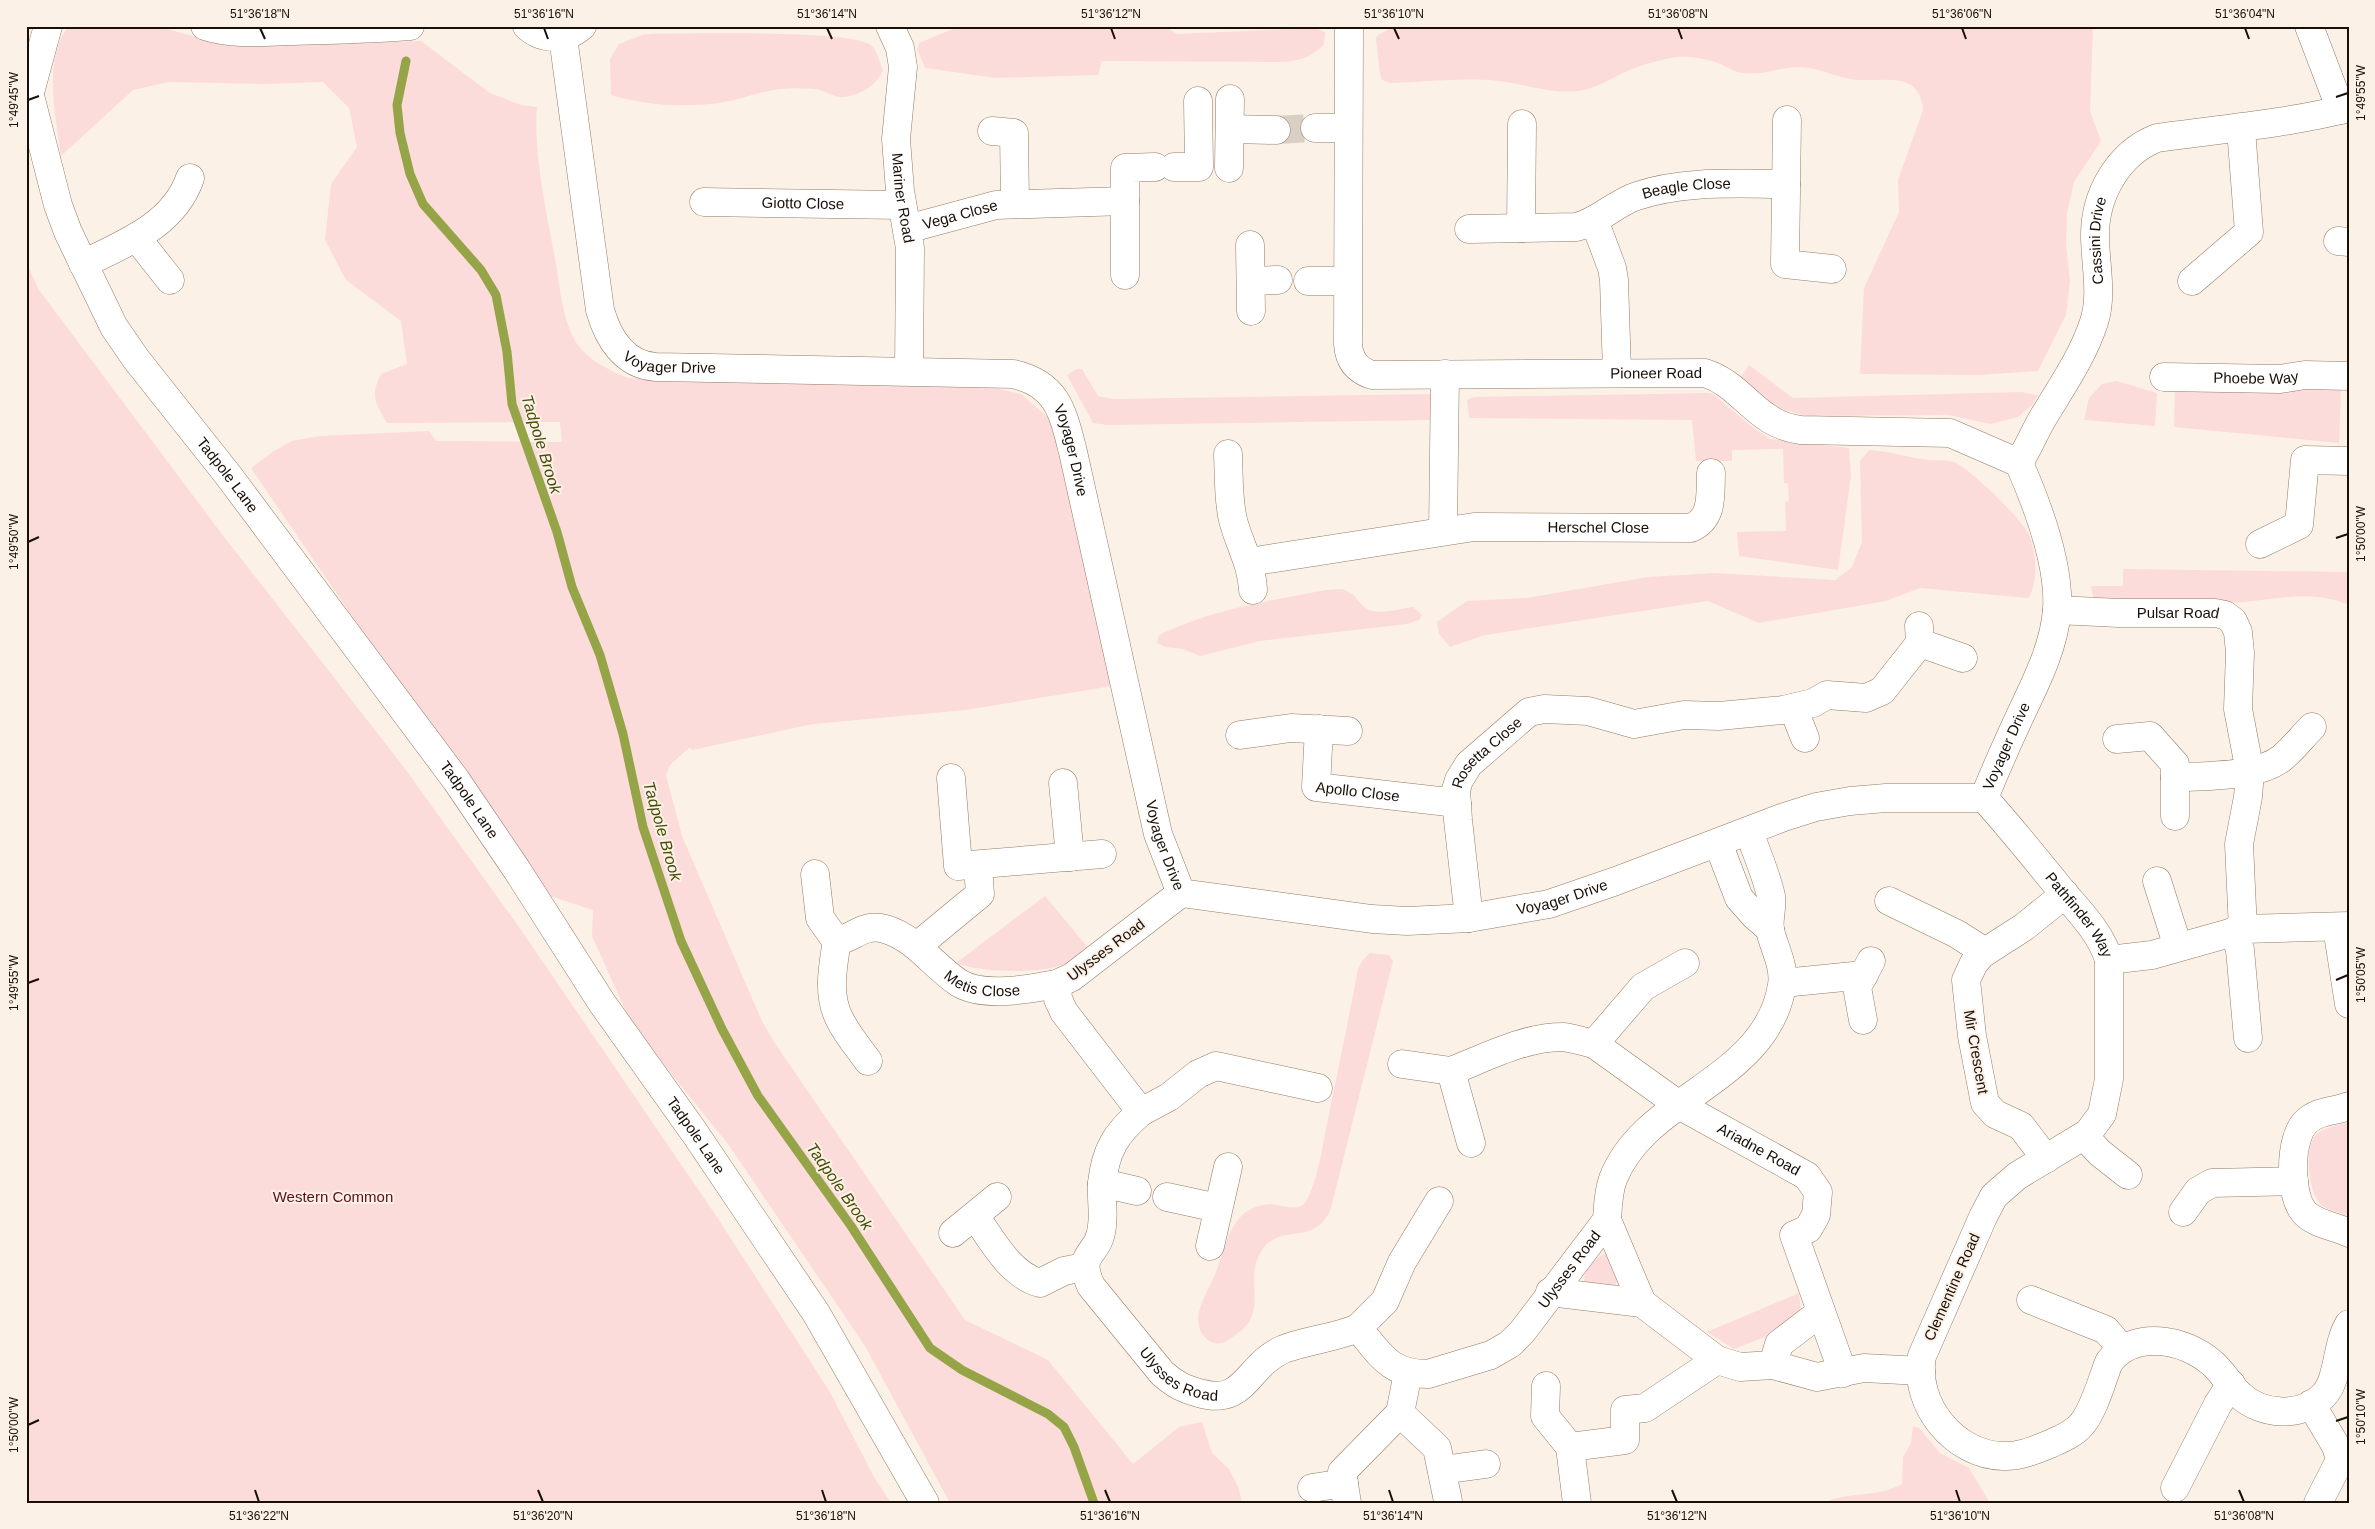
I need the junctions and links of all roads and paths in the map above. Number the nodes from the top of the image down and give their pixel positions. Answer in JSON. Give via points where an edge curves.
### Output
{"nodes":[{"id":1,"x":48,"y":26,"type":"edge"},
{"id":2,"x":205,"y":26,"type":"edge"},
{"id":3,"x":410,"y":26,"type":"edge"},
{"id":4,"x":527,"y":26,"type":"edge"},
{"id":5,"x":890,"y":26,"type":"edge"},
{"id":6,"x":1349,"y":26,"type":"edge"},
{"id":7,"x":2309,"y":26,"type":"edge"},
{"id":8,"x":572,"y":32,"type":"edge"},
{"id":9,"x":28,"y":88,"type":"edge"},
{"id":10,"x":1230,"y":99,"type":"dead end"},
{"id":11,"x":1198,"y":101,"type":"dead end"},
{"id":12,"x":2345,"y":109,"type":"edge"},
{"id":13,"x":1787,"y":120,"type":"dead end"},
{"id":14,"x":1522,"y":124,"type":"dead end"},
{"id":15,"x":1315,"y":128,"type":"tunnel mouth"},
{"id":16,"x":1348,"y":128,"type":"junction"},
{"id":17,"x":1230,"y":129,"type":"junction"},
{"id":18,"x":2241,"y":129,"type":"junction"},
{"id":19,"x":1276,"y":130,"type":"tunnel mouth"},
{"id":20,"x":992,"y":131,"type":"dead end"},
{"id":21,"x":1229,"y":168,"type":"dead end"},
{"id":22,"x":190,"y":178,"type":"dead end"},
{"id":23,"x":1786,"y":184,"type":"junction"},
{"id":24,"x":1125,"y":201,"type":"junction"},
{"id":25,"x":704,"y":202,"type":"dead end"},
{"id":26,"x":1015,"y":204,"type":"junction"},
{"id":27,"x":904,"y":217,"type":"junction"},
{"id":28,"x":1594,"y":220,"type":"junction"},
{"id":29,"x":1521,"y":228,"type":"junction"},
{"id":30,"x":1469,"y":229,"type":"dead end"},
{"id":31,"x":136,"y":237,"type":"junction"},
{"id":32,"x":1250,"y":245,"type":"dead end"},
{"id":33,"x":83,"y":264,"type":"junction"},
{"id":34,"x":1832,"y":269,"type":"dead end"},
{"id":35,"x":1125,"y":275,"type":"dead end"},
{"id":36,"x":170,"y":280,"type":"dead end"},
{"id":37,"x":1278,"y":280,"type":"dead end"},
{"id":38,"x":1251,"y":281,"type":"junction"},
{"id":39,"x":1308,"y":281,"type":"dead end"},
{"id":40,"x":2192,"y":281,"type":"dead end"},
{"id":41,"x":1347,"y":282,"type":"junction"},
{"id":42,"x":1251,"y":311,"type":"dead end"},
{"id":43,"x":909,"y":371,"type":"junction"},
{"id":44,"x":1617,"y":372,"type":"junction"},
{"id":45,"x":1445,"y":374,"type":"junction"},
{"id":46,"x":2349,"y":376,"type":"edge"},
{"id":47,"x":2164,"y":377,"type":"dead end"},
{"id":48,"x":1228,"y":454,"type":"dead end"},
{"id":49,"x":2349,"y":461,"type":"edge"},
{"id":50,"x":2019,"y":463,"type":"junction"},
{"id":51,"x":1711,"y":473,"type":"dead end"},
{"id":52,"x":1443,"y":531,"type":"junction"},
{"id":53,"x":2260,"y":544,"type":"dead end"},
{"id":54,"x":1249,"y":562,"type":"junction"},
{"id":55,"x":1254,"y":590,"type":"dead end"},
{"id":56,"x":2057,"y":610,"type":"junction"},
{"id":57,"x":1963,"y":658,"type":"dead end"},
{"id":58,"x":1780,"y":709,"type":"junction"},
{"id":59,"x":2312,"y":727,"type":"dead end"},
{"id":60,"x":1319,"y":730,"type":"junction"},
{"id":61,"x":1348,"y":730,"type":"dead end"},
{"id":62,"x":1240,"y":735,"type":"dead end"},
{"id":63,"x":1805,"y":738,"type":"dead end"},
{"id":64,"x":2116,"y":739,"type":"dead end"},
{"id":65,"x":2250,"y":772,"type":"junction"},
{"id":66,"x":951,"y":778,"type":"dead end"},
{"id":67,"x":2175,"y":778,"type":"junction"},
{"id":68,"x":1063,"y":783,"type":"dead end"},
{"id":69,"x":1984,"y":798,"type":"junction"},
{"id":70,"x":1457,"y":803,"type":"junction"},
{"id":71,"x":2175,"y":816,"type":"dead end"},
{"id":72,"x":1749,"y":831,"type":"junction"},
{"id":73,"x":1718,"y":843,"type":"junction"},
{"id":74,"x":1102,"y":854,"type":"dead end"},
{"id":75,"x":1070,"y":857,"type":"junction"},
{"id":76,"x":978,"y":865,"type":"junction"},
{"id":77,"x":815,"y":874,"type":"dead end"},
{"id":78,"x":2157,"y":881,"type":"dead end"},
{"id":79,"x":1181,"y":892,"type":"junction"},
{"id":80,"x":2065,"y":894,"type":"junction"},
{"id":81,"x":1889,"y":901,"type":"dead end"},
{"id":82,"x":1469,"y":918,"type":"junction"},
{"id":83,"x":2343,"y":926,"type":"edge"},
{"id":84,"x":1770,"y":929,"type":"junction"},
{"id":85,"x":2238,"y":931,"type":"junction"},
{"id":86,"x":837,"y":940,"type":"junction"},
{"id":87,"x":917,"y":946,"type":"junction"},
{"id":88,"x":2178,"y":947,"type":"junction"},
{"id":89,"x":1986,"y":952,"type":"junction"},
{"id":90,"x":2109,"y":960,"type":"junction"},
{"id":91,"x":1685,"y":963,"type":"dead end"},
{"id":92,"x":1783,"y":983,"type":"junction"},
{"id":93,"x":1057,"y":984,"type":"junction"},
{"id":94,"x":2349,"y":1004,"type":"edge"},
{"id":95,"x":1863,"y":1020,"type":"dead end"},
{"id":96,"x":2248,"y":1038,"type":"dead end"},
{"id":97,"x":1594,"y":1044,"type":"junction"},
{"id":98,"x":868,"y":1061,"type":"dead end"},
{"id":99,"x":1402,"y":1064,"type":"dead end"},
{"id":100,"x":1451,"y":1071,"type":"junction"},
{"id":101,"x":1318,"y":1088,"type":"dead end"},
{"id":102,"x":1680,"y":1105,"type":"junction"},
{"id":103,"x":2349,"y":1106,"type":"edge"},
{"id":104,"x":1141,"y":1112,"type":"junction"},
{"id":105,"x":2084,"y":1136,"type":"junction"},
{"id":106,"x":1471,"y":1143,"type":"dead end"},
{"id":107,"x":2046,"y":1159,"type":"junction"},
{"id":108,"x":1228,"y":1167,"type":"dead end"},
{"id":109,"x":2128,"y":1174,"type":"dead end"},
{"id":110,"x":2294,"y":1181,"type":"junction"},
{"id":111,"x":1102,"y":1183,"type":"junction"},
{"id":112,"x":1137,"y":1191,"type":"dead end"},
{"id":113,"x":1168,"y":1196,"type":"dead end"},
{"id":114,"x":997,"y":1197,"type":"dead end"},
{"id":115,"x":1439,"y":1201,"type":"dead end"},
{"id":116,"x":1218,"y":1208,"type":"junction"},
{"id":117,"x":2183,"y":1212,"type":"dead end"},
{"id":118,"x":974,"y":1216,"type":"junction"},
{"id":119,"x":1607,"y":1220,"type":"junction"},
{"id":120,"x":953,"y":1233,"type":"dead end"},
{"id":121,"x":2349,"y":1233,"type":"edge"},
{"id":122,"x":1210,"y":1246,"type":"dead end"},
{"id":123,"x":1084,"y":1267,"type":"junction"},
{"id":124,"x":1550,"y":1292,"type":"junction"},
{"id":125,"x":2031,"y":1300,"type":"dead end"},
{"id":126,"x":1642,"y":1303,"type":"junction"},
{"id":127,"x":1821,"y":1312,"type":"junction"},
{"id":128,"x":2349,"y":1324,"type":"edge"},
{"id":129,"x":1358,"y":1328,"type":"junction"},
{"id":130,"x":2122,"y":1349,"type":"junction"},
{"id":131,"x":1717,"y":1360,"type":"junction"},
{"id":132,"x":1773,"y":1365,"type":"junction"},
{"id":133,"x":1921,"y":1371,"type":"junction"},
{"id":134,"x":1408,"y":1373,"type":"junction"},
{"id":135,"x":1843,"y":1373,"type":"junction"},
{"id":136,"x":2231,"y":1384,"type":"junction"},
{"id":137,"x":1546,"y":1386,"type":"dead end"},
{"id":138,"x":2311,"y":1404,"type":"junction"},
{"id":139,"x":1400,"y":1413,"type":"junction"},
{"id":140,"x":1570,"y":1447,"type":"junction"},
{"id":141,"x":2344,"y":1459,"type":"edge"},
{"id":142,"x":1486,"y":1464,"type":"dead end"},
{"id":143,"x":1442,"y":1470,"type":"junction"},
{"id":144,"x":1312,"y":1488,"type":"dead end"},
{"id":145,"x":2176,"y":1488,"type":"dead end"},
{"id":146,"x":1345,"y":1493,"type":"edge"},
{"id":147,"x":1448,"y":1501,"type":"dead end"},
{"id":148,"x":925,"y":1503,"type":"edge"},
{"id":149,"x":1577,"y":1503,"type":"edge"},
{"id":150,"x":2318,"y":1503,"type":"edge"}],
"edges":[{"from":1,"to":9,"type":"street","name":"Tadpole Lane"},
{"from":2,"to":3,"type":"street","via":[[253,32]]},
{"from":4,"to":8,"type":"street","via":[[540,34]]},
{"from":5,"to":27,"type":"street","name":"Mariner Road","via":[[900,48],[903,67],[896,139]]},
{"from":6,"to":16,"type":"street","name":"Pioneer Road"},
{"from":7,"to":12,"type":"street"},
{"from":8,"to":43,"type":"street","name":"Voyager Drive","via":[[598,303],[608,333],[620,350],[635,362],[647,366]]},
{"from":9,"to":33,"type":"street","name":"Tadpole Lane","via":[[58,204]]},
{"from":10,"to":17,"type":"street"},
{"from":11,"to":24,"type":"street","via":[[1199,167],[1125,168]]},
{"from":12,"to":18,"type":"street","name":"Cassini Drive"},
{"from":13,"to":23,"type":"street"},
{"from":14,"to":29,"type":"street"},
{"from":15,"to":16,"type":"street"},
{"from":16,"to":41,"type":"street","name":"Pioneer Road"},
{"from":17,"to":19,"type":"street"},
{"from":17,"to":21,"type":"street"},
{"from":18,"to":40,"type":"street","via":[[2250,232]]},
{"from":18,"to":50,"type":"street","name":"Cassini Drive","via":[[2156,138],[2136,150],[2114,172],[2096,219],[2098,284],[2094,321],[2082,351]]},
{"from":20,"to":26,"type":"street","name":"Vega Close","via":[[1014,133]]},
{"from":22,"to":31,"type":"street","via":[[169,213]]},
{"from":23,"to":28,"type":"street","name":"Beagle Close","via":[[1706,185],[1664,190],[1625,201]]},
{"from":23,"to":34,"type":"street","via":[[1785,264]]},
{"from":24,"to":26,"type":"street","name":"Vega Close"},
{"from":24,"to":35,"type":"street"},
{"from":25,"to":27,"type":"street","name":"Giotto Close"},
{"from":26,"to":27,"type":"street","name":"Vega Close"},
{"from":27,"to":43,"type":"street","name":"Mariner Road","via":[[911,264]]},
{"from":28,"to":29,"type":"street","name":"Beagle Close","via":[[1576,227]]},
{"from":28,"to":44,"type":"street","via":[[1614,280]]},
{"from":29,"to":30,"type":"street","name":"Beagle Close"},
{"from":31,"to":33,"type":"street"},
{"from":31,"to":36,"type":"street"},
{"from":32,"to":38,"type":"street"},
{"from":33,"to":148,"type":"street","name":"Tadpole Lane","via":[[114,327],[136,359],[357,646],[512,862],[602,1003],[816,1313]]},
{"from":37,"to":38,"type":"street"},
{"from":38,"to":42,"type":"street"},
{"from":39,"to":41,"type":"street"},
{"from":41,"to":45,"type":"street","name":"Pioneer Road","via":[[1348,350],[1355,366],[1372,375]]},
{"from":43,"to":79,"type":"street","name":"Voyager Drive","via":[[1013,374],[1039,384],[1059,405],[1073,452],[1158,834]]},
{"from":44,"to":45,"type":"street","name":"Pioneer Road"},
{"from":44,"to":50,"type":"street","name":"Pioneer Road","via":[[1705,373],[1721,380],[1781,427],[1950,433]]},
{"from":45,"to":52,"type":"street"},
{"from":46,"to":47,"type":"street","name":"Phoebe Way"},
{"from":48,"to":54,"type":"street","via":[[1230,506]]},
{"from":49,"to":53,"type":"street","via":[[2305,460],[2299,525]]},
{"from":50,"to":56,"type":"street","name":"Voyager Drive","via":[[2044,527],[2055,579]]},
{"from":51,"to":52,"type":"street","name":"Herschel Close","via":[[1710,505],[1706,516],[1691,528],[1474,526]]},
{"from":52,"to":54,"type":"street","name":"Herschel Close"},
{"from":54,"to":55,"type":"street"},
{"from":56,"to":65,"type":"street","name":"Pulsar Road","via":[[2119,614],[2215,613],[2229,618],[2236,626],[2239,640],[2238,709]]},
{"from":56,"to":69,"type":"street","name":"Voyager Drive","via":[[2038,677]]},
{"from":57,"to":58,"type":"street","name":"Rosetta Close","via":[[1919,635],[1882,691],[1873,696],[1827,695],[1813,703]]},
{"from":58,"to":63,"type":"street"},
{"from":58,"to":70,"type":"street","name":"Rosetta Close","via":[[1719,716],[1684,715],[1634,724],[1588,711],[1544,709],[1529,712],[1469,764],[1456,790]]},
{"from":59,"to":65,"type":"street","via":[[2281,758]]},
{"from":60,"to":61,"type":"street"},
{"from":60,"to":62,"type":"street","via":[[1291,728]]},
{"from":60,"to":70,"type":"street","name":"Apollo Close","via":[[1316,787]]},
{"from":64,"to":67,"type":"street","via":[[2150,736],[2175,764]]},
{"from":65,"to":67,"type":"street"},
{"from":65,"to":85,"type":"street","name":"Pulsar Road","via":[[2239,851]]},
{"from":66,"to":76,"type":"street","via":[[958,866]]},
{"from":67,"to":71,"type":"street"},
{"from":68,"to":75,"type":"street"},
{"from":69,"to":72,"type":"street","name":"Voyager Drive","via":[[1850,801],[1801,811]]},
{"from":69,"to":80,"type":"street","name":"Pathfinder Way"},
{"from":70,"to":82,"type":"street","name":"Rosetta Close"},
{"from":72,"to":73,"type":"street","name":"Voyager Drive"},
{"from":72,"to":84,"type":"street","name":"Ulysses Road","via":[[1771,896]]},
{"from":73,"to":82,"type":"street","name":"Voyager Drive","via":[[1549,904]]},
{"from":73,"to":84,"type":"street","name":"Ulysses Road","via":[[1739,898]]},
{"from":74,"to":75,"type":"street"},
{"from":75,"to":76,"type":"street"},
{"from":76,"to":87,"type":"street","via":[[980,894]]},
{"from":77,"to":86,"type":"street","via":[[820,918]]},
{"from":78,"to":88,"type":"street"},
{"from":79,"to":82,"type":"street","name":"Voyager Drive","via":[[1372,919]]},
{"from":79,"to":93,"type":"street","name":"Ulysses Road","via":[[1072,977]]},
{"from":80,"to":89,"type":"street","name":"Mir Crescent"},
{"from":80,"to":90,"type":"street","name":"Pathfinder Way","via":[[2102,941]]},
{"from":81,"to":89,"type":"street"},
{"from":83,"to":85,"type":"street","name":"Pathfinder Way"},
{"from":83,"to":94,"type":"street"},
{"from":84,"to":92,"type":"street","name":"Ulysses Road","via":[[1780,959]]},
{"from":85,"to":88,"type":"street","name":"Pathfinder Way"},
{"from":85,"to":96,"type":"street"},
{"from":86,"to":87,"type":"street","name":"Metis Close","via":[[875,926],[897,933]]},
{"from":86,"to":98,"type":"street","via":[[832,976],[836,1011]]},
{"from":87,"to":93,"type":"street","name":"Metis Close","via":[[950,976],[969,988],[999,991]]},
{"from":88,"to":90,"type":"street","name":"Pathfinder Way"},
{"from":89,"to":107,"type":"street","name":"Mir Crescent","via":[[1969,970],[1966,990],[1982,1096],[1995,1114],[2024,1129]]},
{"from":90,"to":105,"type":"street","name":"Clementine Road","via":[[2107,1096],[2099,1120]]},
{"from":91,"to":97,"type":"street","via":[[1643,987]]},
{"from":92,"to":95,"type":"street","via":[[1868,967],[1857,987]]},
{"from":92,"to":102,"type":"street","name":"Ulysses Road","via":[[1777,1007],[1750,1049],[1730,1069]]},
{"from":93,"to":104,"type":"street","name":"Ulysses Road","via":[[1058,999],[1064,1012]]},
{"from":97,"to":100,"type":"street","via":[[1566,1037],[1529,1041]]},
{"from":97,"to":102,"type":"street"},
{"from":99,"to":100,"type":"street"},
{"from":100,"to":106,"type":"street"},
{"from":101,"to":104,"type":"street","via":[[1216,1066],[1198,1074],[1169,1097]]},
{"from":102,"to":119,"type":"street","name":"Ulysses Road","via":[[1649,1130],[1627,1156],[1614,1178],[1608,1197]]},
{"from":102,"to":127,"type":"street","name":"Ariadne Road","via":[[1807,1176],[1815,1185],[1818,1192],[1816,1215],[1808,1229],[1794,1235]]},
{"from":103,"to":110,"type":"street","via":[[2315,1116],[2301,1128],[2294,1153]]},
{"from":104,"to":111,"type":"street","via":[[1117,1134]]},
{"from":105,"to":107,"type":"street","name":"Clementine Road"},
{"from":105,"to":109,"type":"street"},
{"from":107,"to":133,"type":"street","name":"Clementine Road","via":[[2009,1182],[1988,1205],[1928,1341]]},
{"from":108,"to":116,"type":"street"},
{"from":110,"to":117,"type":"street","via":[[2212,1183],[2198,1191]]},
{"from":110,"to":121,"type":"street","via":[[2304,1212],[2313,1220]]},
{"from":111,"to":112,"type":"street"},
{"from":111,"to":123,"type":"street","via":[[1102,1227],[1099,1240]]},
{"from":113,"to":116,"type":"street"},
{"from":114,"to":118,"type":"street"},
{"from":115,"to":129,"type":"street","name":"Ulysses Road","via":[[1402,1262],[1385,1300]]},
{"from":116,"to":122,"type":"street"},
{"from":118,"to":120,"type":"street"},
{"from":118,"to":123,"type":"street","via":[[1015,1269],[1034,1282],[1040,1283],[1064,1270]]},
{"from":119,"to":124,"type":"street","name":"Ulysses Road"},
{"from":119,"to":126,"type":"street"},
{"from":123,"to":129,"type":"street","name":"Ulysses Road","via":[[1091,1286],[1162,1373],[1174,1384],[1211,1397],[1234,1392],[1262,1361],[1284,1350]]},
{"from":124,"to":126,"type":"street"},
{"from":124,"to":134,"type":"street","name":"Ulysses Road","via":[[1522,1332],[1500,1351],[1428,1374]]},
{"from":125,"to":130,"type":"street","via":[[2106,1330]]},
{"from":126,"to":131,"type":"street"},
{"from":127,"to":132,"type":"street","via":[[1779,1344]]},
{"from":127,"to":135,"type":"street","name":"Ariadne Road"},
{"from":128,"to":138,"type":"street","via":[[2339,1346],[2329,1388]]},
{"from":129,"to":134,"type":"street","via":[[1390,1365]]},
{"from":130,"to":133,"type":"street","name":"Clementine Road","via":[[2109,1362],[2083,1424],[2068,1436],[2037,1450],[2013,1456],[1986,1453],[1954,1438],[1931,1406]]},
{"from":130,"to":136,"type":"street","via":[[2152,1340],[2182,1346],[2211,1362]]},
{"from":131,"to":132,"type":"street","via":[[1740,1367]]},
{"from":131,"to":140,"type":"street","via":[[1645,1408],[1625,1410],[1625,1440]]},
{"from":132,"to":135,"type":"street","via":[[1817,1377]]},
{"from":133,"to":135,"type":"street","via":[[1882,1368]]},
{"from":134,"to":139,"type":"street"},
{"from":136,"to":138,"type":"street","via":[[2247,1401],[2272,1410],[2292,1411]]},
{"from":136,"to":145,"type":"street"},
{"from":137,"to":140,"type":"street","via":[[1545,1416]]},
{"from":138,"to":141,"type":"street"},
{"from":139,"to":143,"type":"street","via":[[1437,1448]]},
{"from":139,"to":146,"type":"street","via":[[1342,1472]]},
{"from":140,"to":149,"type":"street"},
{"from":141,"to":150,"type":"street"},
{"from":142,"to":143,"type":"street"},
{"from":143,"to":147,"type":"street"},
{"from":144,"to":146,"type":"street"}]}
